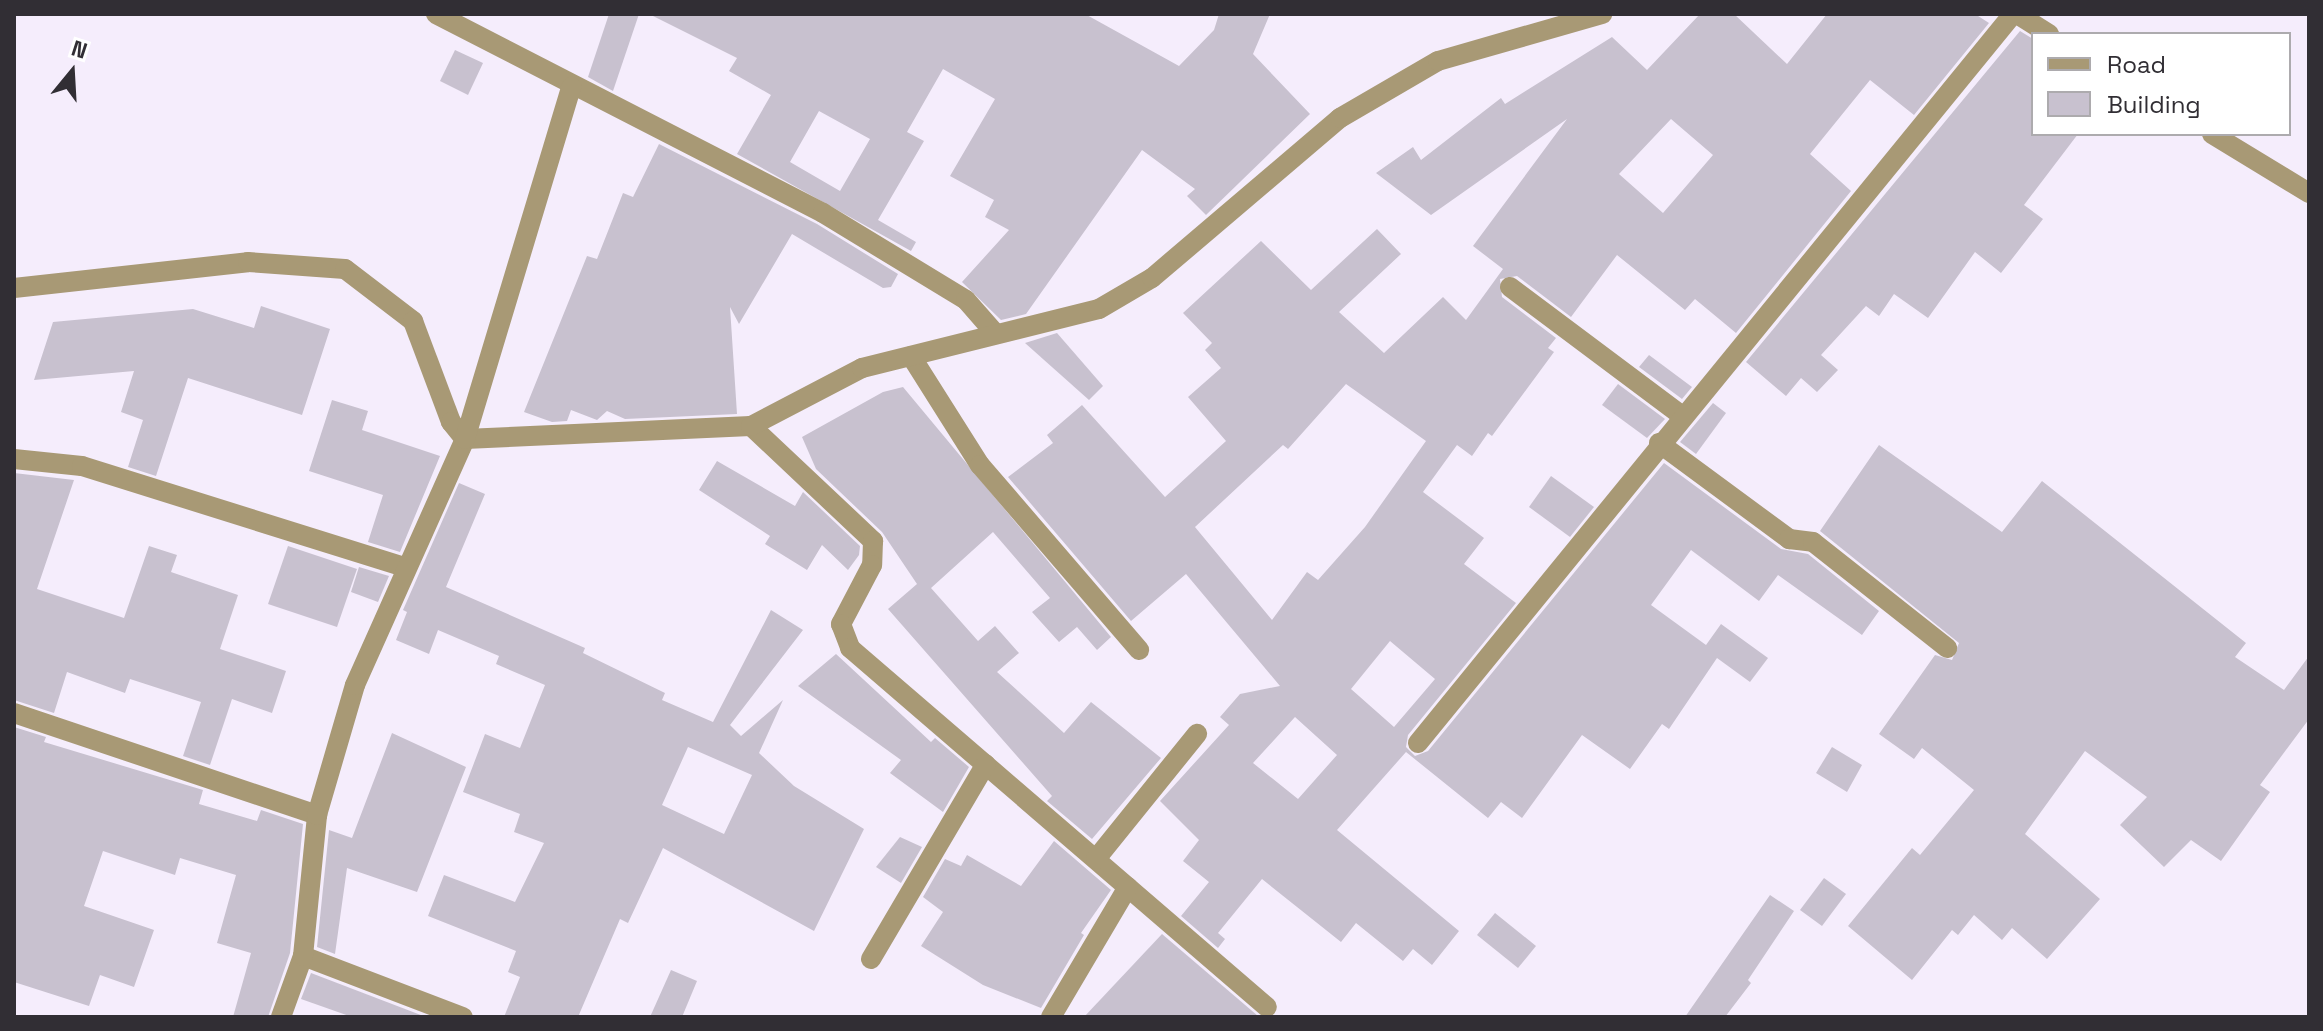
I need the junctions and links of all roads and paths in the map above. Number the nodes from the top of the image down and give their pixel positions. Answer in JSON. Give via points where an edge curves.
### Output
{"nodes":[{"id":1,"x":436,"y":14,"type":"edge"},
{"id":2,"x":1602,"y":14,"type":"edge"},
{"id":3,"x":2015,"y":14,"type":"edge"},
{"id":4,"x":2046,"y":32,"type":"edge"},
{"id":5,"x":571,"y":87,"type":"junction"},
{"id":6,"x":2215,"y":136,"type":"edge"},
{"id":7,"x":2309,"y":193,"type":"edge"},
{"id":8,"x":1510,"y":287,"type":"dead end"},
{"id":9,"x":14,"y":288,"type":"edge"},
{"id":10,"x":994,"y":332,"type":"junction"},
{"id":11,"x":911,"y":356,"type":"junction"},
{"id":12,"x":1681,"y":415,"type":"junction"},
{"id":13,"x":751,"y":426,"type":"junction"},
{"id":14,"x":465,"y":439,"type":"junction"},
{"id":15,"x":1659,"y":443,"type":"junction"},
{"id":16,"x":14,"y":459,"type":"edge"},
{"id":17,"x":404,"y":567,"type":"junction"},
{"id":18,"x":1947,"y":648,"type":"dead end"},
{"id":19,"x":1139,"y":650,"type":"dead end"},
{"id":20,"x":14,"y":713,"type":"edge"},
{"id":21,"x":1197,"y":734,"type":"dead end"},
{"id":22,"x":1418,"y":743,"type":"dead end"},
{"id":23,"x":986,"y":764,"type":"junction"},
{"id":24,"x":317,"y":815,"type":"junction"},
{"id":25,"x":1096,"y":859,"type":"junction"},
{"id":26,"x":1128,"y":887,"type":"junction"},
{"id":27,"x":303,"y":956,"type":"junction"},
{"id":28,"x":871,"y":959,"type":"dead end"},
{"id":29,"x":1267,"y":1007,"type":"dead end"},
{"id":30,"x":281,"y":1017,"type":"edge"},
{"id":31,"x":463,"y":1017,"type":"edge"},
{"id":32,"x":1051,"y":1017,"type":"edge"}],
"edges":[{"from":1,"to":5,"type":"street"},
{"from":2,"to":10,"type":"street","via":[[1438,61],[1340,118],[1152,278],[1099,309]]},
{"from":3,"to":4,"type":"street"},
{"from":3,"to":12,"type":"street"},
{"from":5,"to":10,"type":"street","via":[[823,213],[966,300]]},
{"from":5,"to":14,"type":"street"},
{"from":6,"to":7,"type":"street"},
{"from":8,"to":12,"type":"street"},
{"from":9,"to":14,"type":"street","via":[[248,262],[345,269],[413,321],[451,422]]},
{"from":10,"to":11,"type":"street"},
{"from":11,"to":13,"type":"street","via":[[862,368]]},
{"from":11,"to":19,"type":"street","via":[[980,465]]},
{"from":12,"to":15,"type":"street"},
{"from":13,"to":14,"type":"street"},
{"from":13,"to":23,"type":"street","via":[[873,541],[872,565],[841,624],[850,648]]},
{"from":14,"to":17,"type":"street"},
{"from":15,"to":18,"type":"street","via":[[1789,539],[1813,542]]},
{"from":15,"to":22,"type":"street"},
{"from":16,"to":17,"type":"street","via":[[82,466]]},
{"from":17,"to":24,"type":"street","via":[[355,685]]},
{"from":20,"to":24,"type":"street"},
{"from":21,"to":25,"type":"street"},
{"from":23,"to":25,"type":"street"},
{"from":23,"to":28,"type":"street"},
{"from":24,"to":27,"type":"street"},
{"from":25,"to":26,"type":"street"},
{"from":26,"to":29,"type":"street"},
{"from":26,"to":32,"type":"street"},
{"from":27,"to":30,"type":"street"},
{"from":27,"to":31,"type":"street"}]}
